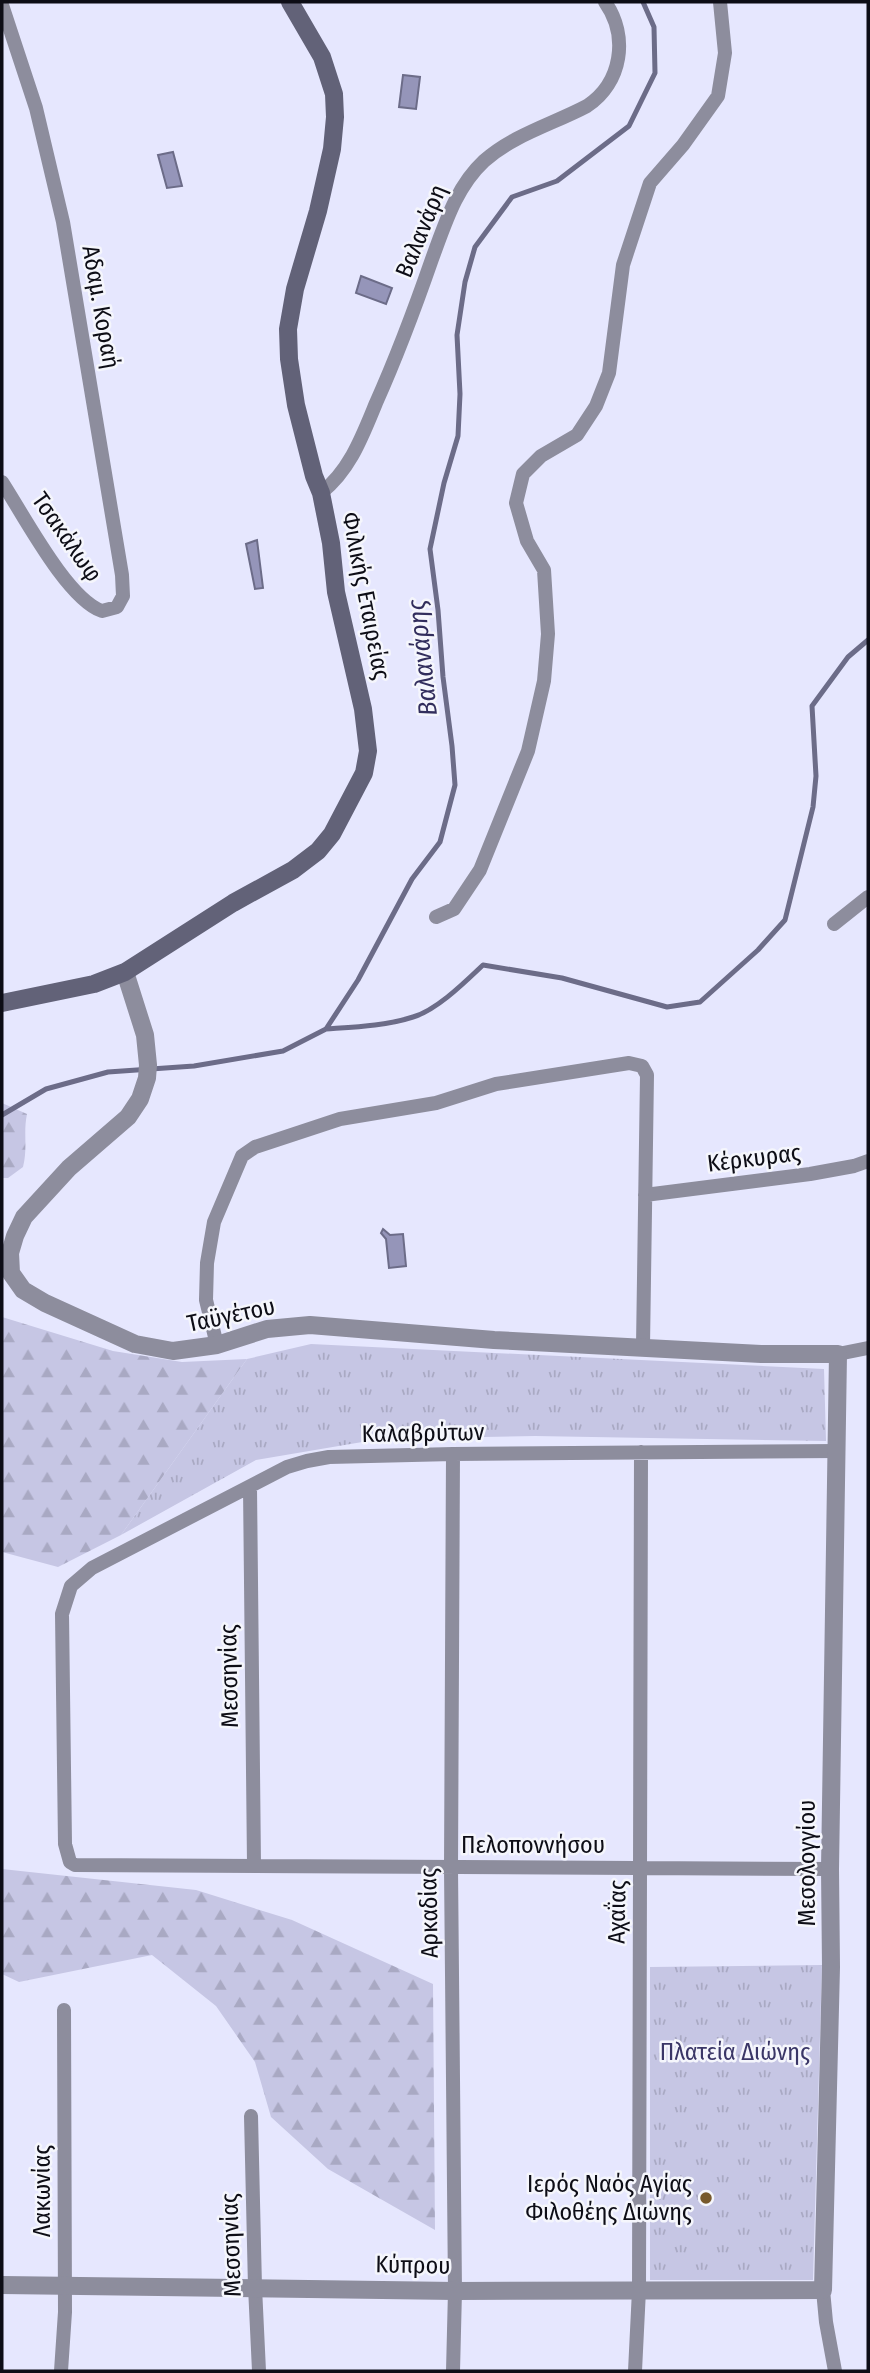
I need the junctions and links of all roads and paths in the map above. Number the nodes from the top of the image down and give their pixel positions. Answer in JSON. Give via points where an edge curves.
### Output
{"nodes":[{"id":1,"x":290,"y":2,"type":"edge"},
{"id":2,"x":606,"y":2,"type":"edge"},
{"id":3,"x":720,"y":2,"type":"edge"},
{"id":4,"x":2,"y":5,"type":"edge"},
{"id":5,"x":2,"y":482,"type":"edge"},
{"id":6,"x":321,"y":493,"type":"junction"},
{"id":7,"x":102,"y":611,"type":"joint"},
{"id":8,"x":868,"y":897,"type":"edge"},
{"id":9,"x":436,"y":917,"type":"dead end"},
{"id":10,"x":834,"y":924,"type":"dead end"},
{"id":11,"x":125,"y":972,"type":"junction"},
{"id":12,"x":2,"y":1003,"type":"edge"},
{"id":13,"x":868,"y":1161,"type":"edge"},
{"id":14,"x":645,"y":1195,"type":"junction"},
{"id":15,"x":217,"y":1345,"type":"junction"},
{"id":16,"x":643,"y":1346,"type":"junction"},
{"id":17,"x":868,"y":1348,"type":"edge"},
{"id":18,"x":838,"y":1354,"type":"junction"},
{"id":19,"x":838,"y":1451,"type":"junction"},
{"id":20,"x":641,"y":1452,"type":"junction"},
{"id":21,"x":453,"y":1454,"type":"junction"},
{"id":22,"x":250,"y":1487,"type":"junction"},
{"id":23,"x":70,"y":1862,"type":"joint"},
{"id":24,"x":254,"y":1864,"type":"junction"},
{"id":25,"x":451,"y":1868,"type":"junction"},
{"id":26,"x":640,"y":1868,"type":"junction"},
{"id":27,"x":830,"y":1869,"type":"junction"},
{"id":28,"x":64,"y":2010,"type":"dead end"},
{"id":29,"x":251,"y":2116,"type":"dead end"},
{"id":30,"x":65,"y":2284,"type":"junction"},
{"id":31,"x":2,"y":2285,"type":"edge"},
{"id":32,"x":255,"y":2287,"type":"junction"},
{"id":33,"x":639,"y":2290,"type":"junction"},
{"id":34,"x":823,"y":2290,"type":"junction"},
{"id":35,"x":455,"y":2291,"type":"junction"},
{"id":36,"x":61,"y":2371,"type":"edge"},
{"id":37,"x":260,"y":2371,"type":"edge"},
{"id":38,"x":453,"y":2371,"type":"edge"},
{"id":39,"x":635,"y":2371,"type":"edge"},
{"id":40,"x":835,"y":2371,"type":"edge"}],
"edges":[{"from":1,"to":6,"type":"main road","name":"Φιλικής Εταιρείας","via":[[328,71],[335,105],[326,178],[288,329],[296,405]]},
{"from":2,"to":6,"type":"street","name":"Βαλανάρη","via":[[619,46],[611,82],[587,106],[499,149],[462,188],[358,446],[345,469]]},
{"from":3,"to":9,"type":"street","via":[[725,53],[718,96],[650,183],[622,265],[609,373],[596,407],[577,435],[541,456],[523,474],[516,503],[527,541],[544,570],[548,634],[544,681],[528,751],[480,870],[454,909]]},
{"from":4,"to":7,"type":"street","name":"Αδαμ. Κοραή","via":[[54,177],[95,407],[123,588],[121,602]]},
{"from":5,"to":7,"type":"street","name":"Τσακάλωφ","via":[[56,568],[85,601]]},
{"from":6,"to":11,"type":"main road","name":"Φιλικής Εταιρείας","via":[[336,592],[366,727],[368,751],[361,781],[332,834],[303,863]]},
{"from":8,"to":10,"type":"street"},
{"from":11,"to":12,"type":"main road","name":"Φιλικής Εταιρείας","via":[[94,984]]},
{"from":11,"to":15,"type":"street","name":"Ταϋγέτου","via":[[148,1052],[140,1099],[128,1117],[69,1168],[24,1217],[10,1253],[11,1273],[23,1290],[45,1303],[135,1344],[173,1351]]},
{"from":13,"to":14,"type":"street","name":"Κέρκυρας","via":[[810,1174]]},
{"from":14,"to":15,"type":"street","via":[[647,1075],[636,1063],[496,1084],[436,1103],[340,1119],[255,1147],[242,1156],[214,1222],[206,1300]]},
{"from":14,"to":16,"type":"street"},
{"from":15,"to":16,"type":"street","name":"Ταϋγέτου","via":[[267,1329],[310,1325]]},
{"from":16,"to":18,"type":"street","name":"Ταϋγέτου"},
{"from":17,"to":18,"type":"street"},
{"from":18,"to":19,"type":"street","name":"Μεσολογγίου"},
{"from":19,"to":20,"type":"street","name":"Καλαβρύτων"},
{"from":19,"to":27,"type":"street","name":"Μεσολογγίου"},
{"from":20,"to":21,"type":"street","name":"Καλαβρύτων"},
{"from":20,"to":26,"type":"street","name":"Αχαΐας"},
{"from":21,"to":22,"type":"street","name":"Καλαβρύτων","via":[[329,1457],[287,1467]]},
{"from":21,"to":25,"type":"street","name":"Αρκαδίας"},
{"from":22,"to":23,"type":"street","name":"Καλαβρύτων","via":[[121,1551],[71,1586],[62,1614],[65,1844]]},
{"from":22,"to":24,"type":"street","name":"Μεσσηνίας"},
{"from":23,"to":24,"type":"street","name":"Πελοποννήσου","via":[[81,1866]]},
{"from":24,"to":25,"type":"street","name":"Πελοποννήσου"},
{"from":25,"to":26,"type":"street","name":"Πελοποννήσου"},
{"from":25,"to":35,"type":"street","name":"Αρκαδίας"},
{"from":26,"to":27,"type":"street","name":"Πελοποννήσου"},
{"from":26,"to":33,"type":"street","name":"Αχαΐας"},
{"from":27,"to":34,"type":"street","name":"Μεσολογγίου"},
{"from":28,"to":30,"type":"street","name":"Λακωνίας"},
{"from":29,"to":32,"type":"street","name":"Μεσσηνίας"},
{"from":30,"to":31,"type":"street","name":"Κύπρου"},
{"from":30,"to":32,"type":"street","name":"Κύπρου"},
{"from":30,"to":36,"type":"street","name":"Λακωνίας"},
{"from":32,"to":35,"type":"street","name":"Κύπρου"},
{"from":32,"to":37,"type":"street","name":"Μεσσηνίας"},
{"from":33,"to":34,"type":"street","name":"Κύπρου"},
{"from":33,"to":35,"type":"street","name":"Κύπρου"},
{"from":33,"to":39,"type":"street","name":"Αχαΐας"},
{"from":34,"to":40,"type":"street","name":"Μεσολογγίου"},
{"from":35,"to":38,"type":"street","name":"Αρκαδίας"}]}
